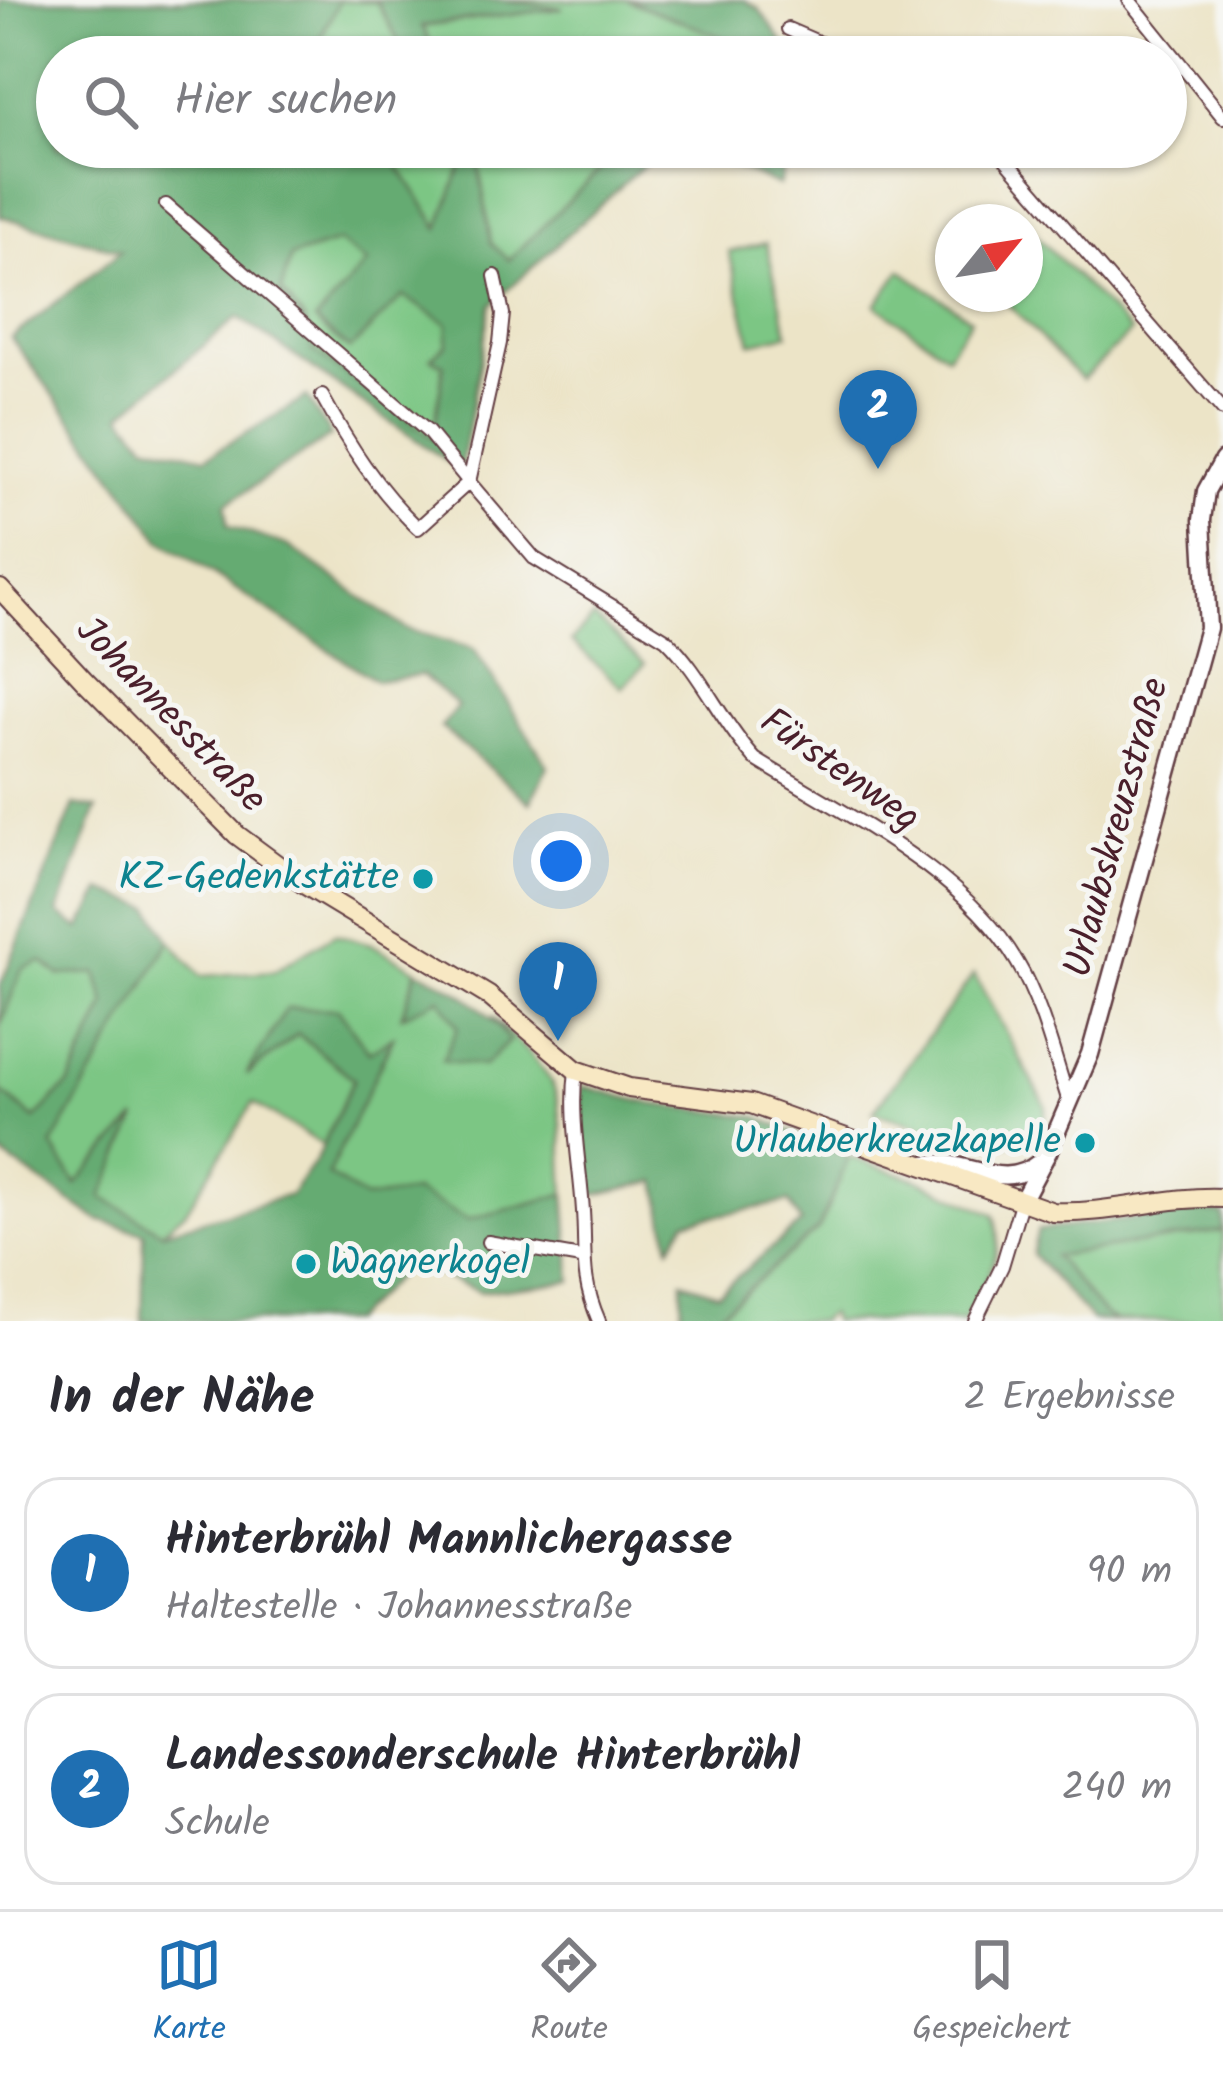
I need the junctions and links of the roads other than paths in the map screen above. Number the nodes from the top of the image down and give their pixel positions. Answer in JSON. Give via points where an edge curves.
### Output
{"nodes":[{"id":1,"x":1129,"y":0,"type":"edge"},
{"id":2,"x":788,"y":29,"type":"dead end"},
{"id":3,"x":804,"y":36,"type":"edge"},
{"id":4,"x":1158,"y":36,"type":"edge"},
{"id":5,"x":1187,"y":72,"type":"edge"},
{"id":6,"x":1223,"y":117,"type":"edge"},
{"id":7,"x":1013,"y":168,"type":"edge"},
{"id":8,"x":166,"y":205,"type":"dead end"},
{"id":9,"x":495,"y":276,"type":"dead end"},
{"id":10,"x":322,"y":396,"type":"dead end"},
{"id":11,"x":1223,"y":410,"type":"edge"},
{"id":12,"x":1223,"y":460,"type":"edge"},
{"id":13,"x":470,"y":482,"type":"junction"},
{"id":14,"x":0,"y":589,"type":"edge"},
{"id":15,"x":1215,"y":630,"type":"edge"},
{"id":16,"x":576,"y":1070,"type":"junction"},
{"id":17,"x":1069,"y":1102,"type":"junction"},
{"id":18,"x":1048,"y":1152,"type":"junction"},
{"id":19,"x":925,"y":1164,"type":"junction"},
{"id":20,"x":1223,"y":1198,"type":"edge"},
{"id":21,"x":1021,"y":1203,"type":"junction"},
{"id":22,"x":488,"y":1242,"type":"dead end"},
{"id":23,"x":581,"y":1258,"type":"junction"},
{"id":24,"x":599,"y":1321,"type":"edge"},
{"id":25,"x":975,"y":1321,"type":"edge"}],
"edges":[{"from":1,"to":4,"type":"street"},
{"from":2,"to":3,"type":"street"},
{"from":5,"to":6,"type":"street"},
{"from":7,"to":11,"type":"street"},
{"from":8,"to":13,"type":"street","name":"Fürstenweg","via":[[428,433]]},
{"from":9,"to":13,"type":"street","via":[[500,343]]},
{"from":10,"to":13,"type":"street","via":[[388,500],[418,528]]},
{"from":12,"to":15,"type":"street","name":"Urlaubskreuzstraße","via":[[1202,520]]},
{"from":13,"to":17,"type":"street","name":"Fürstenweg","via":[[534,558],[666,639],[754,759],[944,879],[982,915],[1018,963]]},
{"from":14,"to":16,"type":"main road","name":"Johannesstraße","via":[[237,835],[489,996]]},
{"from":15,"to":17,"type":"street","name":"Urlaubskreuzstraße"},
{"from":16,"to":19,"type":"main road","name":"Johannesstraße","via":[[629,1088],[751,1104]]},
{"from":16,"to":23,"type":"street"},
{"from":17,"to":18,"type":"street","name":"Urlaubskreuzstraße"},
{"from":18,"to":19,"type":"street","via":[[1008,1178],[946,1161]]},
{"from":18,"to":21,"type":"street","name":"Urlaubskreuzstraße"},
{"from":19,"to":21,"type":"main road","name":"Johannesstraße"},
{"from":20,"to":21,"type":"main road","name":"Johannesstraße","via":[[1081,1214]]},
{"from":21,"to":25,"type":"street"},
{"from":22,"to":23,"type":"street"},
{"from":23,"to":24,"type":"street"}]}
